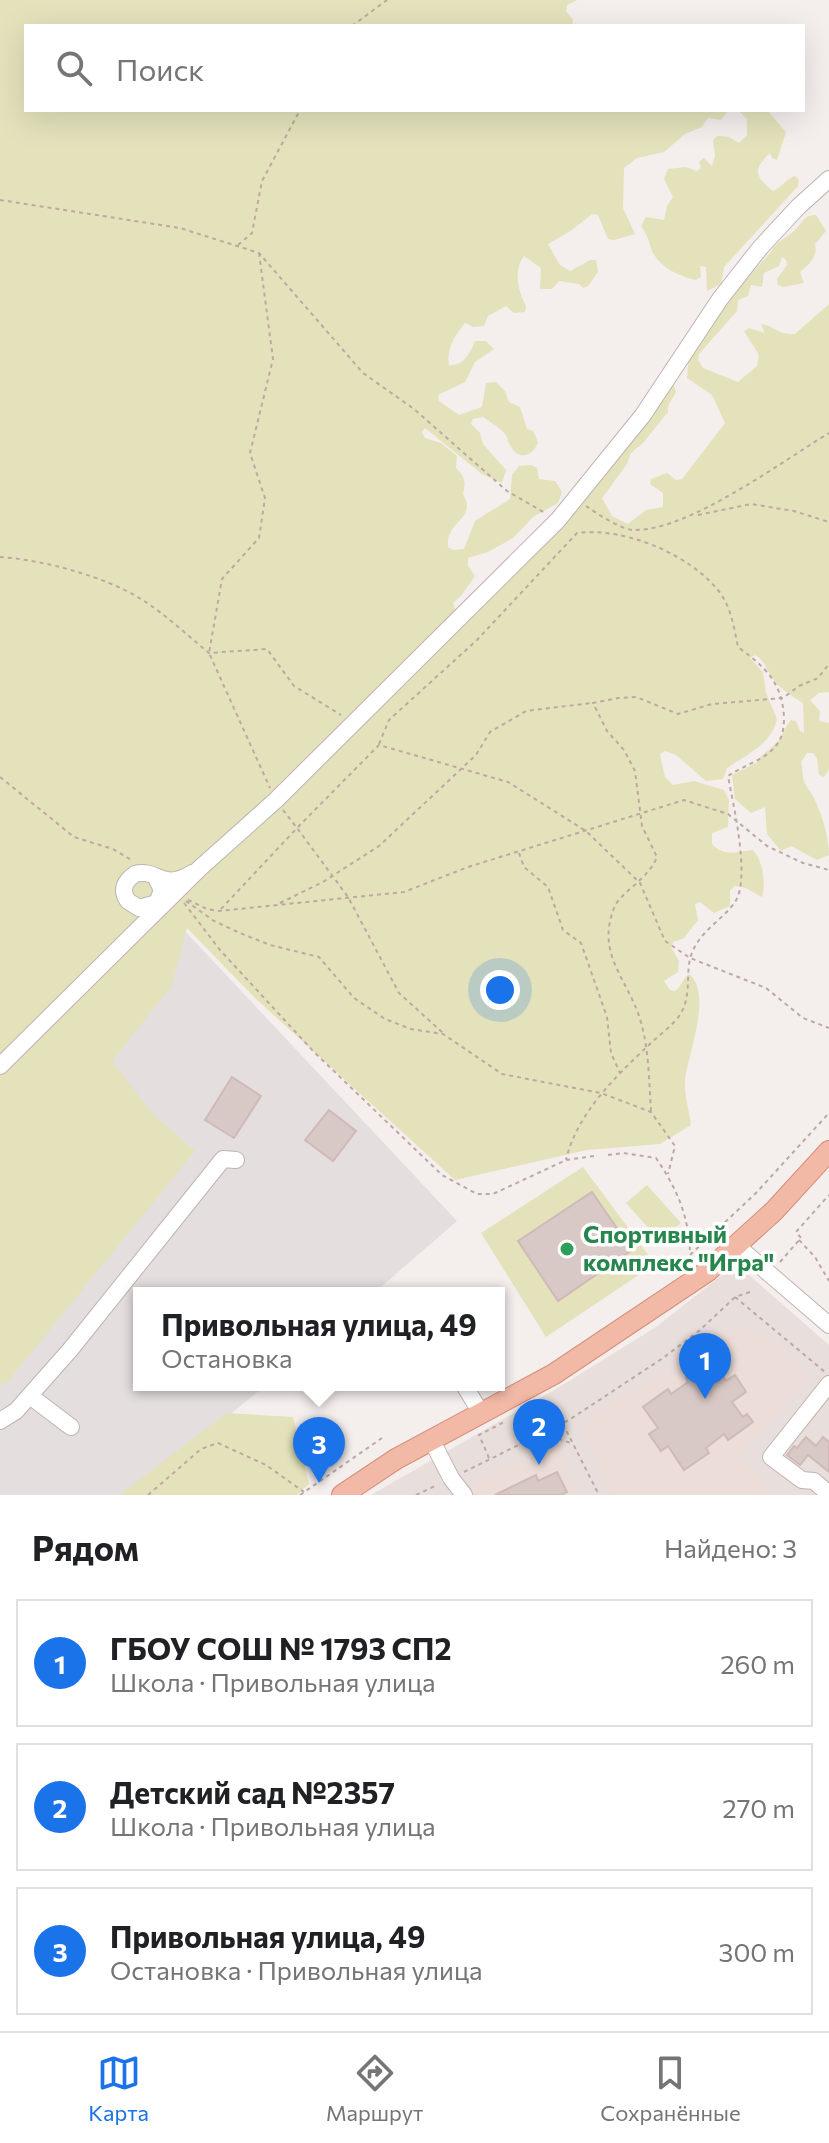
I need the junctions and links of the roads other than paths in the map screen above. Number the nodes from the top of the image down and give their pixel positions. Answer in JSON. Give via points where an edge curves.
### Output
{"nodes":[{"id":1,"x":829,"y":179,"type":"edge"},
{"id":2,"x":200,"y":868,"type":"junction"},
{"id":3,"x":156,"y":878,"type":"junction"},
{"id":4,"x":132,"y":905,"type":"junction"},
{"id":5,"x":143,"y":924,"type":"junction"},
{"id":6,"x":0,"y":1066,"type":"edge"},
{"id":7,"x":829,"y":1151,"type":"edge"},
{"id":8,"x":236,"y":1160,"type":"dead end"},
{"id":9,"x":736,"y":1245,"type":"junction"},
{"id":10,"x":829,"y":1325,"type":"edge"},
{"id":11,"x":829,"y":1384,"type":"edge"},
{"id":12,"x":468,"y":1391,"type":"edge"},
{"id":13,"x":30,"y":1396,"type":"junction"},
{"id":14,"x":481,"y":1413,"type":"junction"},
{"id":15,"x":0,"y":1421,"type":"edge"},
{"id":16,"x":71,"y":1427,"type":"dead end"},
{"id":17,"x":431,"y":1439,"type":"junction"},
{"id":18,"x":829,"y":1494,"type":"edge"},
{"id":19,"x":342,"y":1495,"type":"edge"},
{"id":20,"x":464,"y":1495,"type":"edge"}],
"edges":[{"from":1,"to":2,"type":"street","via":[[760,248],[643,415],[558,520],[276,800]]},
{"from":2,"to":3,"type":"street","via":[[175,881]]},
{"from":2,"to":5,"type":"street"},
{"from":3,"to":4,"type":"street","via":[[162,890],[157,903]]},
{"from":3,"to":4,"type":"street","via":[[141,872],[130,877],[124,896]]},
{"from":4,"to":5,"type":"street"},
{"from":5,"to":6,"type":"street"},
{"from":7,"to":9,"type":"main road"},
{"from":8,"to":13,"type":"street","via":[[223,1159],[146,1262]]},
{"from":9,"to":10,"type":"street"},
{"from":9,"to":14,"type":"main road","via":[[640,1318]]},
{"from":11,"to":18,"type":"street","via":[[771,1457]]},
{"from":12,"to":14,"type":"street"},
{"from":13,"to":15,"type":"street"},
{"from":13,"to":16,"type":"street"},
{"from":14,"to":17,"type":"main road"},
{"from":17,"to":19,"type":"main road"},
{"from":17,"to":20,"type":"street"}]}
